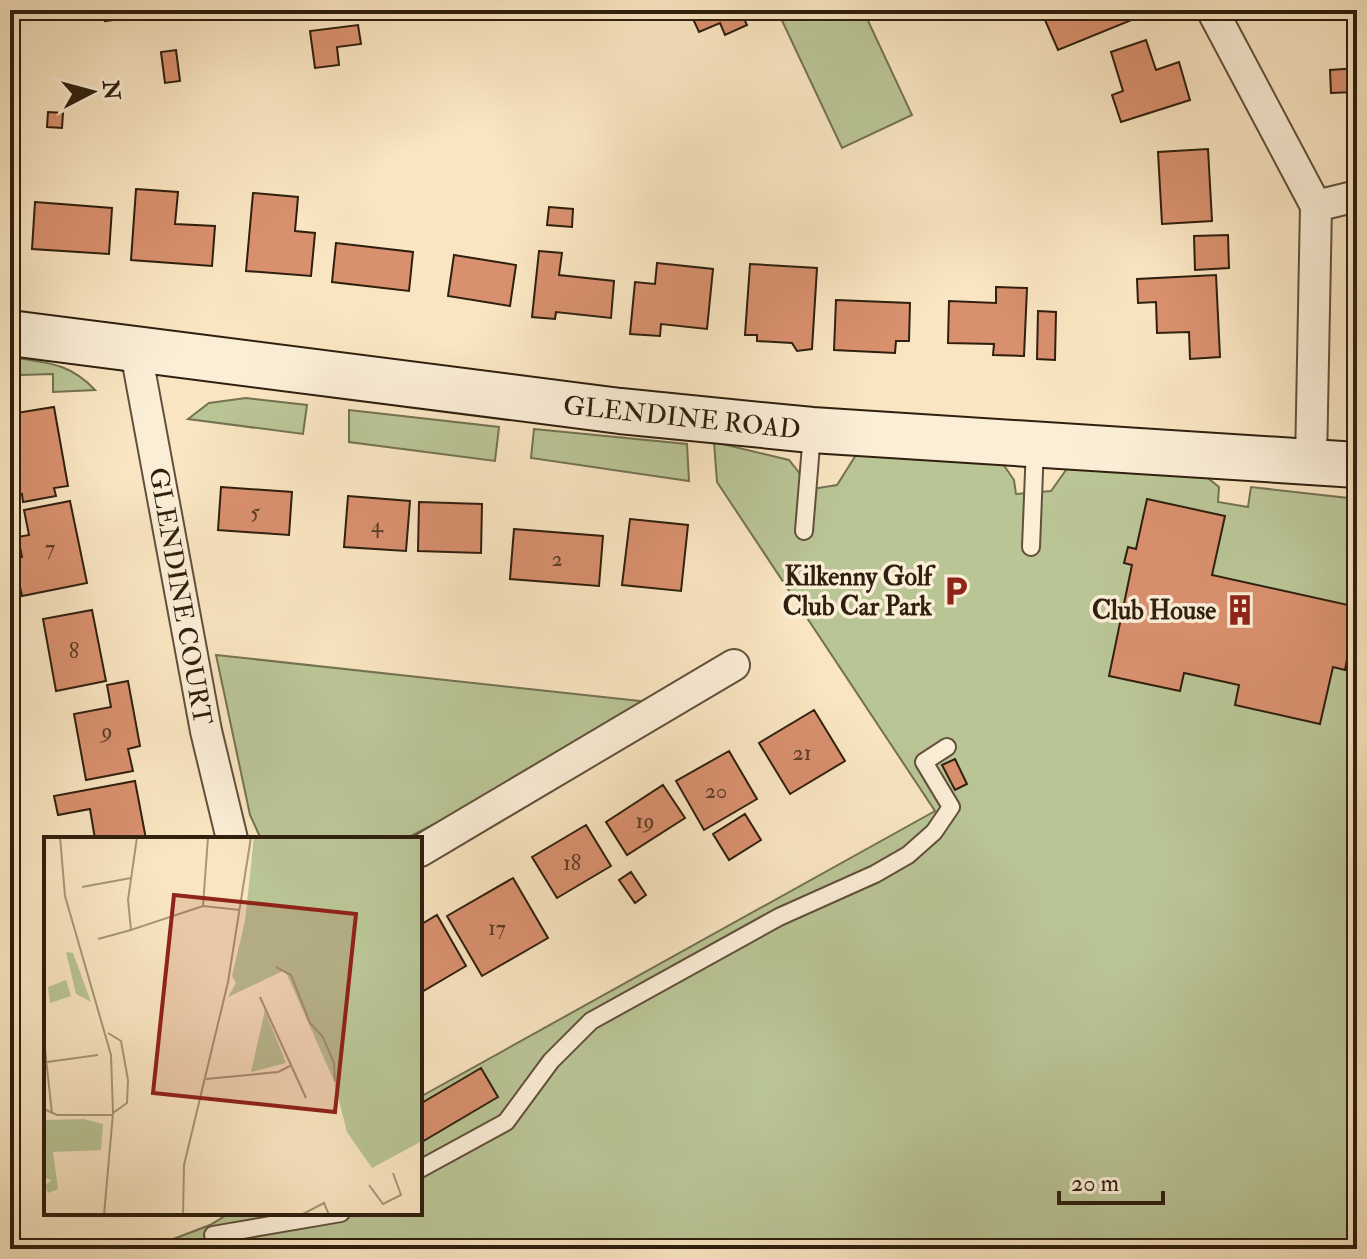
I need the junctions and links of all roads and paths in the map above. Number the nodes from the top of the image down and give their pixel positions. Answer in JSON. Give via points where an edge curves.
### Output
{"nodes":[{"id":1,"x":1212,"y":10,"type":"edge"},
{"id":2,"x":1357,"y":196,"type":"edge"},
{"id":3,"x":1316,"y":206,"type":"junction"},
{"id":4,"x":10,"y":333,"type":"edge"},
{"id":5,"x":136,"y":352,"type":"junction"},
{"id":6,"x":812,"y":430,"type":"junction"},
{"id":7,"x":1035,"y":445,"type":"junction"},
{"id":8,"x":1311,"y":462,"type":"junction"},
{"id":9,"x":1357,"y":465,"type":"edge"},
{"id":10,"x":804,"y":531,"type":"dead end"},
{"id":11,"x":1031,"y":547,"type":"dead end"},
{"id":12,"x":734,"y":665,"type":"dead end"},
{"id":13,"x":947,"y":747,"type":"dead end"},
{"id":14,"x":232,"y":837,"type":"edge"},
{"id":15,"x":422,"y":850,"type":"edge"},
{"id":16,"x":422,"y":1168,"type":"edge"},
{"id":17,"x":329,"y":1215,"type":"edge"},
{"id":18,"x":213,"y":1235,"type":"dead end"}],
"edges":[{"from":1,"to":3,"type":"street"},
{"from":2,"to":3,"type":"street"},
{"from":3,"to":8,"type":"street"},
{"from":4,"to":5,"type":"street","name":"GLENDINE ROAD"},
{"from":5,"to":6,"type":"street","name":"GLENDINE ROAD"},
{"from":5,"to":14,"type":"street","name":"GLENDINE COURT","via":[[206,731]]},
{"from":6,"to":7,"type":"street","name":"GLENDINE ROAD"},
{"from":6,"to":10,"type":"lane"},
{"from":7,"to":8,"type":"street","name":"GLENDINE ROAD"},
{"from":7,"to":11,"type":"lane"},
{"from":8,"to":9,"type":"street","name":"GLENDINE ROAD"},
{"from":12,"to":15,"type":"street"},
{"from":13,"to":16,"type":"lane","via":[[924,762],[951,807],[934,832],[908,855],[779,917],[591,1021],[551,1061],[506,1122]]},
{"from":17,"to":18,"type":"lane"}]}
